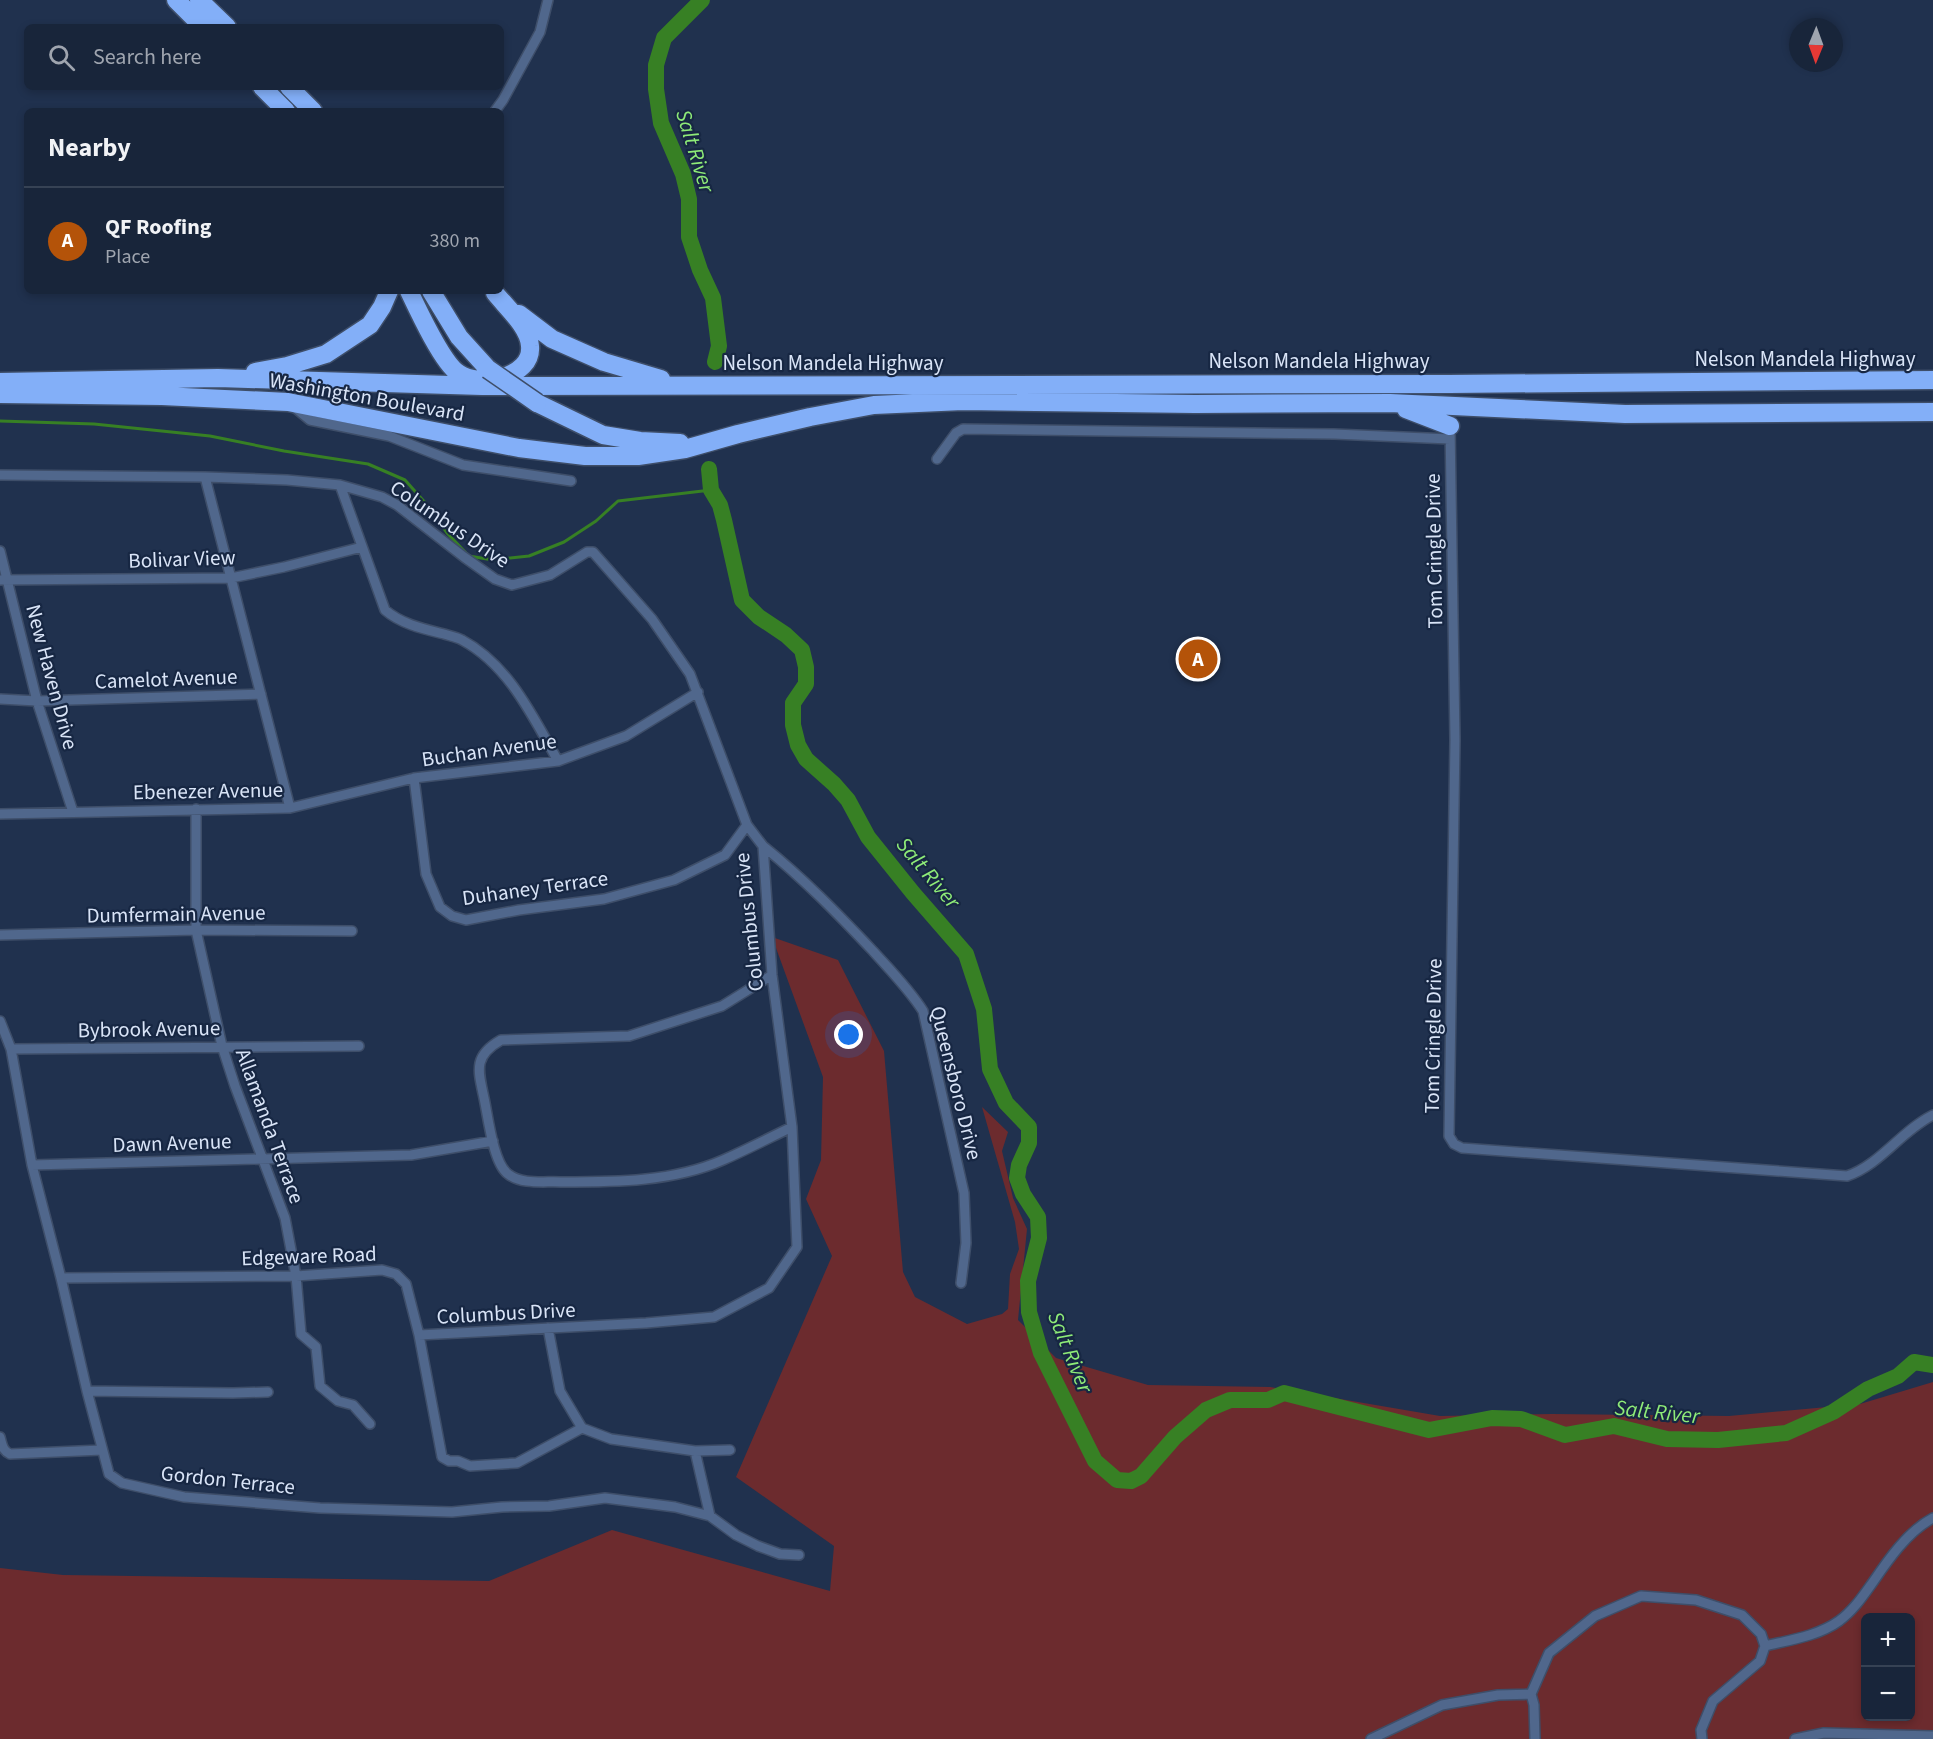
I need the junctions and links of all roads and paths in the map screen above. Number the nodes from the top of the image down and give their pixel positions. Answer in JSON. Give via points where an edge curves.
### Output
{"nodes":[{"id":1,"x":176,"y":0,"type":"edge"},
{"id":2,"x":548,"y":0,"type":"edge"},
{"id":3,"x":202,"y":14,"type":"edge"},
{"id":4,"x":221,"y":24,"type":"edge"},
{"id":5,"x":265,"y":90,"type":"edge"},
{"id":6,"x":292,"y":90,"type":"edge"},
{"id":7,"x":283,"y":108,"type":"edge"},
{"id":8,"x":311,"y":108,"type":"edge"},
{"id":9,"x":497,"y":108,"type":"edge"},
{"id":10,"x":388,"y":294,"type":"edge"},
{"id":11,"x":410,"y":294,"type":"edge"},
{"id":12,"x":433,"y":294,"type":"edge"},
{"id":13,"x":496,"y":294,"type":"edge"},
{"id":14,"x":496,"y":294,"type":"edge"},
{"id":15,"x":218,"y":378,"type":"junction"},
{"id":16,"x":1933,"y":380,"type":"edge"},
{"id":17,"x":0,"y":382,"type":"edge"},
{"id":18,"x":705,"y":385,"type":"junction"},
{"id":19,"x":0,"y":394,"type":"edge"},
{"id":20,"x":288,"y":402,"type":"junction"},
{"id":21,"x":1390,"y":403,"type":"junction"},
{"id":22,"x":1933,"y":412,"type":"edge"},
{"id":23,"x":1450,"y":433,"type":"junction"},
{"id":24,"x":723,"y":438,"type":"junction"},
{"id":25,"x":937,"y":459,"type":"dead end"},
{"id":26,"x":0,"y":475,"type":"edge"},
{"id":27,"x":205,"y":477,"type":"junction"},
{"id":28,"x":571,"y":481,"type":"dead end"},
{"id":29,"x":340,"y":485,"type":"junction"},
{"id":30,"x":362,"y":547,"type":"junction"},
{"id":31,"x":0,"y":551,"type":"edge"},
{"id":32,"x":231,"y":578,"type":"junction"},
{"id":33,"x":4,"y":580,"type":"edge"},
{"id":34,"x":698,"y":692,"type":"junction"},
{"id":35,"x":261,"y":694,"type":"junction"},
{"id":36,"x":0,"y":699,"type":"edge"},
{"id":37,"x":38,"y":701,"type":"junction"},
{"id":38,"x":558,"y":761,"type":"junction"},
{"id":39,"x":414,"y":778,"type":"junction"},
{"id":40,"x":290,"y":808,"type":"junction"},
{"id":41,"x":196,"y":809,"type":"junction"},
{"id":42,"x":73,"y":812,"type":"junction"},
{"id":43,"x":0,"y":814,"type":"edge"},
{"id":44,"x":747,"y":825,"type":"junction"},
{"id":45,"x":763,"y":846,"type":"junction"},
{"id":46,"x":196,"y":930,"type":"junction"},
{"id":47,"x":352,"y":931,"type":"dead end"},
{"id":48,"x":0,"y":935,"type":"edge"},
{"id":49,"x":772,"y":975,"type":"junction"},
{"id":50,"x":0,"y":1022,"type":"edge"},
{"id":51,"x":222,"y":1046,"type":"junction"},
{"id":52,"x":359,"y":1046,"type":"dead end"},
{"id":53,"x":11,"y":1049,"type":"junction"},
{"id":54,"x":1933,"y":1114,"type":"edge"},
{"id":55,"x":792,"y":1127,"type":"junction"},
{"id":56,"x":493,"y":1141,"type":"junction"},
{"id":57,"x":263,"y":1159,"type":"junction"},
{"id":58,"x":32,"y":1165,"type":"junction"},
{"id":59,"x":296,"y":1276,"type":"junction"},
{"id":60,"x":61,"y":1278,"type":"junction"},
{"id":61,"x":961,"y":1283,"type":"dead end"},
{"id":62,"x":548,"y":1328,"type":"junction"},
{"id":63,"x":419,"y":1335,"type":"junction"},
{"id":64,"x":87,"y":1391,"type":"junction"},
{"id":65,"x":268,"y":1392,"type":"dead end"},
{"id":66,"x":370,"y":1424,"type":"dead end"},
{"id":67,"x":582,"y":1428,"type":"junction"},
{"id":68,"x":0,"y":1437,"type":"edge"},
{"id":69,"x":102,"y":1450,"type":"junction"},
{"id":70,"x":730,"y":1450,"type":"dead end"},
{"id":71,"x":695,"y":1451,"type":"junction"},
{"id":72,"x":710,"y":1516,"type":"junction"},
{"id":73,"x":1933,"y":1518,"type":"edge"},
{"id":74,"x":799,"y":1555,"type":"dead end"},
{"id":75,"x":1765,"y":1646,"type":"junction"},
{"id":76,"x":1531,"y":1694,"type":"junction"},
{"id":77,"x":1933,"y":1736,"type":"edge"},
{"id":78,"x":1371,"y":1739,"type":"edge"},
{"id":79,"x":1535,"y":1739,"type":"edge"},
{"id":80,"x":1702,"y":1739,"type":"edge"},
{"id":81,"x":1795,"y":1739,"type":"edge"}],
"edges":[{"from":1,"to":3,"type":"highway"},
{"from":2,"to":9,"type":"street","via":[[540,32]]},
{"from":3,"to":4,"type":"highway"},
{"from":5,"to":7,"type":"highway"},
{"from":6,"to":8,"type":"highway"},
{"from":10,"to":15,"type":"highway","via":[[370,325],[326,354],[287,366]]},
{"from":11,"to":13,"type":"highway","via":[[443,355],[458,373],[474,380],[494,380],[517,372],[530,352],[525,330]]},
{"from":12,"to":24,"type":"highway","bridge":true,"via":[[459,337],[488,369],[537,403],[603,435],[682,443]]},
{"from":14,"to":18,"type":"highway","via":[[552,339],[594,358],[654,378]]},
{"from":15,"to":17,"type":"highway","name":"Washington Boulevard"},
{"from":15,"to":18,"type":"highway","name":"Washington Boulevard","via":[[482,386]]},
{"from":16,"to":18,"type":"highway","name":"Nelson Mandela Highway"},
{"from":19,"to":20,"type":"highway","name":"Washington Boulevard"},
{"from":20,"to":24,"type":"highway","name":"Washington Boulevard","via":[[519,448],[585,456],[655,455]]},
{"from":20,"to":28,"type":"street","via":[[310,420],[388,436],[463,465]]},
{"from":21,"to":22,"type":"highway","name":"Nelson Mandela Highway","via":[[1625,414]]},
{"from":21,"to":23,"type":"highway"},
{"from":21,"to":24,"type":"highway","name":"Nelson Mandela Highway","via":[[963,401],[874,405]]},
{"from":23,"to":25,"type":"street","via":[[963,429]]},
{"from":23,"to":54,"type":"street","name":"Tom Cringle Drive","via":[[1455,752],[1449,1136],[1454,1144],[1462,1148],[1847,1176],[1860,1172]]},
{"from":26,"to":27,"type":"street","name":"Columbus Drive"},
{"from":27,"to":29,"type":"street","name":"Columbus Drive"},
{"from":27,"to":32,"type":"street"},
{"from":29,"to":30,"type":"street"},
{"from":29,"to":34,"type":"street","name":"Columbus Drive","via":[[397,505],[487,574],[512,585],[550,575],[586,552],[593,552],[652,619]]},
{"from":30,"to":32,"type":"street","name":"Bolivar View"},
{"from":30,"to":38,"type":"street","via":[[385,610],[418,627],[461,639],[493,663],[524,701]]},
{"from":31,"to":33,"type":"street","name":"New Haven Drive"},
{"from":32,"to":33,"type":"street","name":"Bolivar View"},
{"from":32,"to":35,"type":"street"},
{"from":33,"to":37,"type":"street","name":"New Haven Drive"},
{"from":34,"to":38,"type":"street","name":"Buchan Avenue","via":[[626,736]]},
{"from":34,"to":44,"type":"street","name":"Columbus Drive"},
{"from":35,"to":37,"type":"street","name":"Camelot Avenue"},
{"from":35,"to":40,"type":"street"},
{"from":36,"to":37,"type":"street","name":"Camelot Avenue"},
{"from":37,"to":42,"type":"street","name":"New Haven Drive"},
{"from":38,"to":39,"type":"street","name":"Buchan Avenue"},
{"from":39,"to":40,"type":"street","name":"Ebenezer Avenue"},
{"from":39,"to":44,"type":"street","name":"Duhaney Terrace","via":[[426,874],[440,907],[466,920],[604,899],[674,880],[726,855]]},
{"from":40,"to":41,"type":"street","name":"Ebenezer Avenue"},
{"from":41,"to":42,"type":"street","name":"Ebenezer Avenue"},
{"from":41,"to":46,"type":"street","name":"Allamanda Terrace"},
{"from":42,"to":43,"type":"street","name":"Ebenezer Avenue"},
{"from":44,"to":45,"type":"street","name":"Columbus Drive"},
{"from":45,"to":49,"type":"street","name":"Columbus Drive"},
{"from":45,"to":61,"type":"street","name":"Queensboro Drive","via":[[797,873],[847,923],[923,1011],[964,1193],[966,1243]]},
{"from":46,"to":47,"type":"street","name":"Dumfermain Avenue"},
{"from":46,"to":48,"type":"street","name":"Dumfermain Avenue"},
{"from":46,"to":51,"type":"street","name":"Allamanda Terrace"},
{"from":49,"to":55,"type":"street","name":"Columbus Drive"},
{"from":49,"to":56,"type":"street","via":[[722,1006],[629,1036],[501,1040],[492,1045],[478,1068]]},
{"from":50,"to":53,"type":"street","name":"Gordon Terrace"},
{"from":51,"to":52,"type":"street","name":"Bybrook Avenue"},
{"from":51,"to":53,"type":"street","name":"Bybrook Avenue"},
{"from":51,"to":57,"type":"street","name":"Allamanda Terrace"},
{"from":53,"to":58,"type":"street","name":"Gordon Terrace"},
{"from":55,"to":56,"type":"street","via":[[721,1161],[671,1176],[600,1182],[516,1179],[499,1162]]},
{"from":55,"to":62,"type":"street","name":"Columbus Drive","via":[[797,1247],[769,1288],[714,1317]]},
{"from":56,"to":57,"type":"street","name":"Dawn Avenue","via":[[411,1155]]},
{"from":57,"to":58,"type":"street","name":"Dawn Avenue"},
{"from":57,"to":59,"type":"street","name":"Allamanda Terrace","via":[[285,1218]]},
{"from":58,"to":60,"type":"street","name":"Gordon Terrace"},
{"from":59,"to":60,"type":"street","name":"Edgeware Road"},
{"from":59,"to":63,"type":"street","name":"Edgeware Road","via":[[382,1270],[396,1274],[406,1284]]},
{"from":59,"to":66,"type":"street","name":"Allamanda Terrace","via":[[301,1334],[316,1347],[320,1386],[338,1401],[353,1405]]},
{"from":60,"to":64,"type":"street","name":"Gordon Terrace"},
{"from":62,"to":63,"type":"street","name":"Columbus Drive"},
{"from":62,"to":67,"type":"street","via":[[560,1391]]},
{"from":63,"to":67,"type":"street","name":"Edgeware Road","via":[[442,1457],[449,1461],[470,1466],[517,1463]]},
{"from":64,"to":65,"type":"street"},
{"from":64,"to":69,"type":"street","name":"Gordon Terrace"},
{"from":67,"to":71,"type":"street","via":[[611,1439]]},
{"from":68,"to":69,"type":"street","via":[[2,1447],[10,1454]]},
{"from":69,"to":72,"type":"street","name":"Gordon Terrace","via":[[109,1474],[122,1483],[184,1497],[320,1508],[453,1512],[605,1498]]},
{"from":70,"to":71,"type":"street"},
{"from":71,"to":72,"type":"street"},
{"from":72,"to":74,"type":"street","name":"Gordon Terrace","via":[[758,1546],[780,1554]]},
{"from":73,"to":75,"type":"street","via":[[1900,1547],[1841,1620],[1823,1630]]},
{"from":75,"to":76,"type":"street","via":[[1761,1634],[1742,1616],[1696,1600],[1641,1596],[1595,1616],[1549,1653]]},
{"from":75,"to":80,"type":"street","via":[[1760,1661],[1713,1701],[1701,1730]]},
{"from":76,"to":78,"type":"street","via":[[1498,1695],[1442,1705]]},
{"from":76,"to":79,"type":"street"},
{"from":77,"to":81,"type":"street","via":[[1824,1733]]}]}
